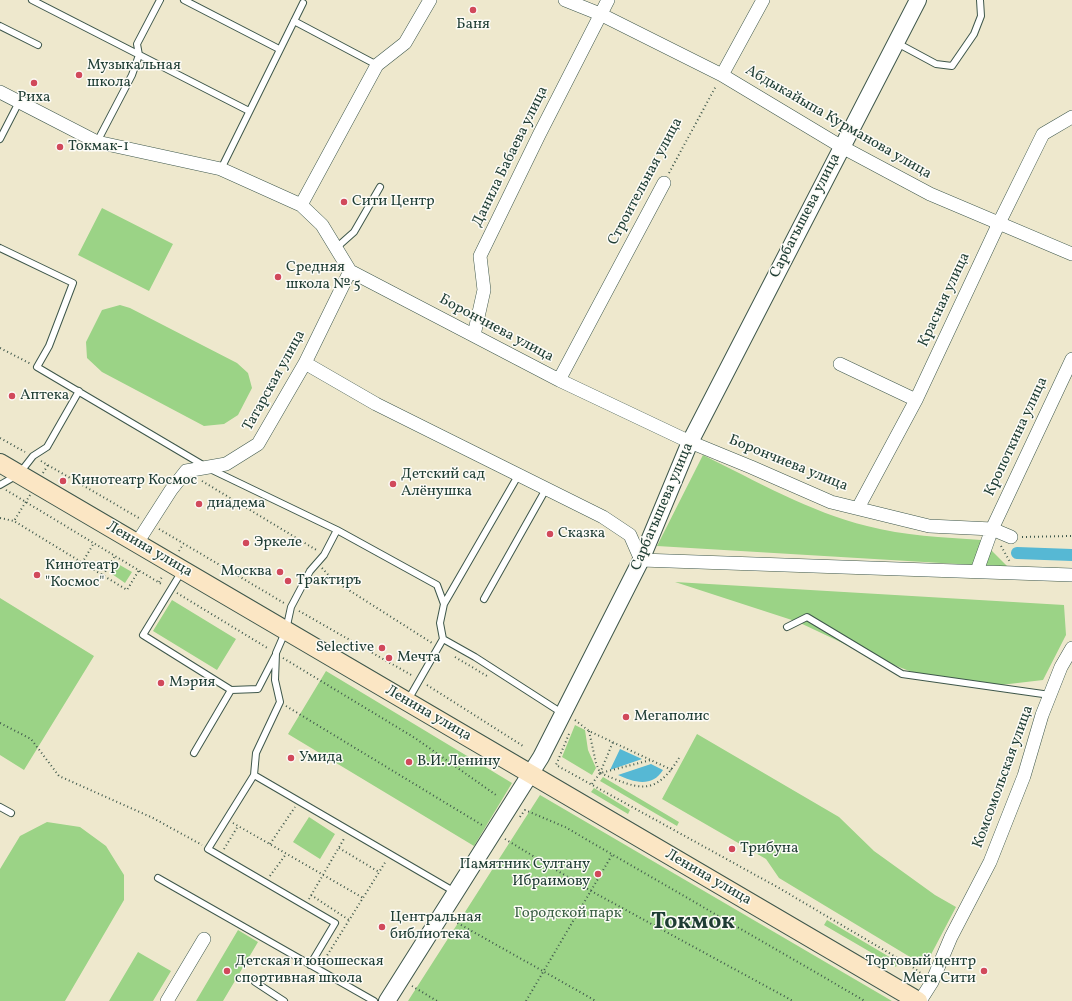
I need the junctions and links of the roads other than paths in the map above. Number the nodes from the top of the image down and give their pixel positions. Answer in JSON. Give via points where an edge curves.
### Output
{"nodes":[{"id":1,"x":32,"y":0,"type":"edge"},
{"id":2,"x":160,"y":0,"type":"edge"},
{"id":3,"x":184,"y":0,"type":"edge"},
{"id":4,"x":430,"y":0,"type":"edge"},
{"id":5,"x":565,"y":0,"type":"edge"},
{"id":6,"x":608,"y":0,"type":"edge"},
{"id":7,"x":763,"y":0,"type":"edge"},
{"id":8,"x":918,"y":0,"type":"edge"},
{"id":9,"x":980,"y":0,"type":"edge"},
{"id":10,"x":303,"y":3,"type":"dead end"},
{"id":11,"x":600,"y":14,"type":"junction"},
{"id":12,"x":294,"y":21,"type":"junction"},
{"id":13,"x":0,"y":26,"type":"edge"},
{"id":14,"x":896,"y":43,"type":"junction"},
{"id":15,"x":38,"y":45,"type":"dead end"},
{"id":16,"x":279,"y":49,"type":"junction"},
{"id":17,"x":139,"y":55,"type":"junction"},
{"id":18,"x":377,"y":65,"type":"junction"},
{"id":19,"x":722,"y":75,"type":"junction"},
{"id":20,"x":0,"y":92,"type":"edge"},
{"id":21,"x":20,"y":102,"type":"junction"},
{"id":22,"x":249,"y":111,"type":"junction"},
{"id":23,"x":1072,"y":117,"type":"edge"},
{"id":24,"x":0,"y":139,"type":"edge"},
{"id":25,"x":97,"y":142,"type":"junction"},
{"id":26,"x":842,"y":147,"type":"junction"},
{"id":27,"x":220,"y":169,"type":"junction"},
{"id":28,"x":664,"y":183,"type":"road end"},
{"id":29,"x":380,"y":187,"type":"dead end"},
{"id":30,"x":301,"y":205,"type":"junction"},
{"id":31,"x":999,"y":223,"type":"junction"},
{"id":32,"x":0,"y":248,"type":"edge"},
{"id":33,"x":336,"y":248,"type":"junction"},
{"id":34,"x":1072,"y":254,"type":"edge"},
{"id":35,"x":350,"y":271,"type":"junction"},
{"id":36,"x":474,"y":335,"type":"junction"},
{"id":37,"x":1072,"y":359,"type":"edge"},
{"id":38,"x":305,"y":363,"type":"junction"},
{"id":39,"x":840,"y":364,"type":"dead end"},
{"id":40,"x":559,"y":380,"type":"junction"},
{"id":41,"x":79,"y":391,"type":"junction"},
{"id":42,"x":916,"y":400,"type":"junction"},
{"id":43,"x":690,"y":442,"type":"junction"},
{"id":44,"x":0,"y":463,"type":"edge"},
{"id":45,"x":208,"y":468,"type":"junction"},
{"id":46,"x":19,"y":474,"type":"junction"},
{"id":47,"x":520,"y":474,"type":"junction"},
{"id":48,"x":0,"y":486,"type":"edge"},
{"id":49,"x":546,"y":488,"type":"junction"},
{"id":50,"x":858,"y":508,"type":"junction"},
{"id":51,"x":992,"y":529,"type":"junction"},
{"id":52,"x":337,"y":530,"type":"junction"},
{"id":53,"x":1011,"y":537,"type":"road end"},
{"id":54,"x":137,"y":543,"type":"junction"},
{"id":55,"x":641,"y":560,"type":"junction"},
{"id":56,"x":182,"y":570,"type":"junction"},
{"id":57,"x":977,"y":571,"type":"junction"},
{"id":58,"x":1072,"y":574,"type":"edge"},
{"id":59,"x":484,"y":599,"type":"dead end"},
{"id":60,"x":444,"y":604,"type":"junction"},
{"id":61,"x":787,"y":627,"type":"dead end"},
{"id":62,"x":286,"y":630,"type":"junction"},
{"id":63,"x":443,"y":640,"type":"junction"},
{"id":64,"x":1072,"y":648,"type":"edge"},
{"id":65,"x":276,"y":653,"type":"junction"},
{"id":66,"x":231,"y":690,"type":"junction"},
{"id":67,"x":1050,"y":694,"type":"junction"},
{"id":68,"x":407,"y":701,"type":"junction"},
{"id":69,"x":570,"y":720,"type":"junction"},
{"id":70,"x":194,"y":753,"type":"dead end"},
{"id":71,"x":531,"y":774,"type":"junction"},
{"id":72,"x":254,"y":775,"type":"junction"},
{"id":73,"x":0,"y":806,"type":"edge"},
{"id":74,"x":11,"y":813,"type":"dead end"},
{"id":75,"x":158,"y":878,"type":"dead end"},
{"id":76,"x":455,"y":893,"type":"junction"},
{"id":77,"x":204,"y":938,"type":"dead end"},
{"id":78,"x":310,"y":965,"type":"junction"},
{"id":79,"x":255,"y":982,"type":"dead end"},
{"id":80,"x":167,"y":1001,"type":"edge"},
{"id":81,"x":284,"y":1001,"type":"edge"},
{"id":82,"x":374,"y":1001,"type":"edge"},
{"id":83,"x":387,"y":1001,"type":"edge"},
{"id":84,"x":919,"y":1001,"type":"edge"}],
"edges":[{"from":1,"to":17,"type":"lane"},
{"from":2,"to":17,"type":"lane","via":[[136,44]]},
{"from":3,"to":16,"type":"lane"},
{"from":4,"to":18,"type":"street","via":[[405,43]]},
{"from":5,"to":11,"type":"street","name":"Абдыкайыпа Курманова улица"},
{"from":6,"to":11,"type":"street","name":"Данила Бабаева улица"},
{"from":7,"to":19,"type":"street"},
{"from":8,"to":14,"type":"street","name":"Сарбагышева улица"},
{"from":9,"to":14,"type":"lane","via":[[981,16],[974,34],[952,66],[936,64]]},
{"from":10,"to":12,"type":"lane"},
{"from":11,"to":19,"type":"street","name":"Абдыкайыпа Курманова улица"},
{"from":11,"to":36,"type":"street","name":"Данила Бабаева улица","via":[[480,256],[484,290]]},
{"from":12,"to":16,"type":"lane"},
{"from":12,"to":18,"type":"lane"},
{"from":13,"to":15,"type":"lane"},
{"from":14,"to":26,"type":"street","name":"Сарбагышева улица"},
{"from":16,"to":22,"type":"lane"},
{"from":17,"to":22,"type":"lane"},
{"from":17,"to":25,"type":"lane","via":[[132,75]]},
{"from":18,"to":30,"type":"street"},
{"from":19,"to":26,"type":"street","name":"Абдыкайыпа Курманова улица"},
{"from":20,"to":21,"type":"street"},
{"from":21,"to":24,"type":"lane"},
{"from":21,"to":25,"type":"street"},
{"from":22,"to":27,"type":"lane"},
{"from":23,"to":31,"type":"street","name":"Красная улица","via":[[1043,134]]},
{"from":25,"to":27,"type":"street"},
{"from":26,"to":31,"type":"street","name":"Абдыкайыпа Курманова улица","via":[[930,194]]},
{"from":26,"to":43,"type":"street","name":"Сарбагышева улица"},
{"from":27,"to":30,"type":"street"},
{"from":28,"to":40,"type":"street","name":"Строительная улица"},
{"from":29,"to":33,"type":"lane","via":[[354,232]]},
{"from":30,"to":33,"type":"street","via":[[322,225]]},
{"from":31,"to":34,"type":"street","name":"Абдыкайыпа Курманова улица"},
{"from":31,"to":42,"type":"street","name":"Красная улица"},
{"from":32,"to":41,"type":"lane","via":[[73,283],[49,346],[37,367]]},
{"from":33,"to":35,"type":"street"},
{"from":35,"to":36,"type":"street","name":"Борончиева улица"},
{"from":35,"to":38,"type":"street","name":"Татарская улица"},
{"from":36,"to":40,"type":"street","name":"Борончиева улица"},
{"from":37,"to":51,"type":"street","name":"Кропоткина улица"},
{"from":38,"to":45,"type":"street","name":"Татарская улица","via":[[258,444],[226,464]]},
{"from":38,"to":47,"type":"street","via":[[376,404]]},
{"from":39,"to":42,"type":"street"},
{"from":40,"to":43,"type":"street","name":"Борончиева улица"},
{"from":41,"to":45,"type":"lane"},
{"from":41,"to":46,"type":"lane","via":[[47,447],[33,456]]},
{"from":42,"to":50,"type":"street","name":"Красная улица"},
{"from":43,"to":50,"type":"street","name":"Борончиева улица","via":[[831,502]]},
{"from":43,"to":55,"type":"street","name":"Сарбагышева улица"},
{"from":44,"to":46,"type":"main road","name":"Ленина улица"},
{"from":45,"to":52,"type":"lane"},
{"from":45,"to":54,"type":"street","name":"Татарская улица","via":[[186,471]]},
{"from":46,"to":48,"type":"lane"},
{"from":46,"to":54,"type":"main road","name":"Ленина улица"},
{"from":47,"to":49,"type":"street"},
{"from":47,"to":60,"type":"lane"},
{"from":49,"to":55,"type":"street","via":[[603,517],[630,536]]},
{"from":49,"to":59,"type":"lane"},
{"from":50,"to":51,"type":"street","name":"Борончиева улица","via":[[929,526]]},
{"from":51,"to":53,"type":"street","name":"Борончиева улица"},
{"from":51,"to":57,"type":"street","name":"Кропоткина улица"},
{"from":52,"to":60,"type":"lane","via":[[437,585]]},
{"from":52,"to":62,"type":"lane","via":[[324,555],[310,571],[291,607]]},
{"from":54,"to":56,"type":"main road","name":"Ленина улица"},
{"from":55,"to":57,"type":"street"},
{"from":55,"to":69,"type":"street","name":"Сарбагышева улица"},
{"from":56,"to":62,"type":"main road","name":"Ленина улица"},
{"from":56,"to":66,"type":"lane","via":[[143,635]]},
{"from":57,"to":58,"type":"street"},
{"from":60,"to":63,"type":"lane","via":[[440,623]]},
{"from":61,"to":67,"type":"lane","via":[[807,617],[902,674]]},
{"from":62,"to":65,"type":"lane"},
{"from":62,"to":68,"type":"main road","name":"Ленина улица"},
{"from":63,"to":68,"type":"lane"},
{"from":63,"to":69,"type":"lane","via":[[475,657]]},
{"from":64,"to":67,"type":"street","name":"Комсомольская улица"},
{"from":65,"to":66,"type":"lane","via":[[258,688]]},
{"from":65,"to":72,"type":"lane","via":[[275,680],[280,702],[256,753]]},
{"from":66,"to":70,"type":"lane"},
{"from":67,"to":84,"type":"street","name":"Комсомольская улица","via":[[1024,776],[990,862],[951,937],[932,982]]},
{"from":68,"to":71,"type":"main road","name":"Ленина улица"},
{"from":69,"to":71,"type":"street","name":"Сарбагышева улица"},
{"from":71,"to":76,"type":"street","name":"Сарбагышева улица"},
{"from":71,"to":84,"type":"main road","name":"Ленина улица"},
{"from":72,"to":76,"type":"lane"},
{"from":72,"to":78,"type":"lane","via":[[208,849],[335,923]]},
{"from":73,"to":74,"type":"lane"},
{"from":75,"to":78,"type":"lane"},
{"from":76,"to":83,"type":"street","name":"Сарбагышева улица"},
{"from":77,"to":80,"type":"street"},
{"from":78,"to":82,"type":"lane"},
{"from":79,"to":81,"type":"lane"}]}
